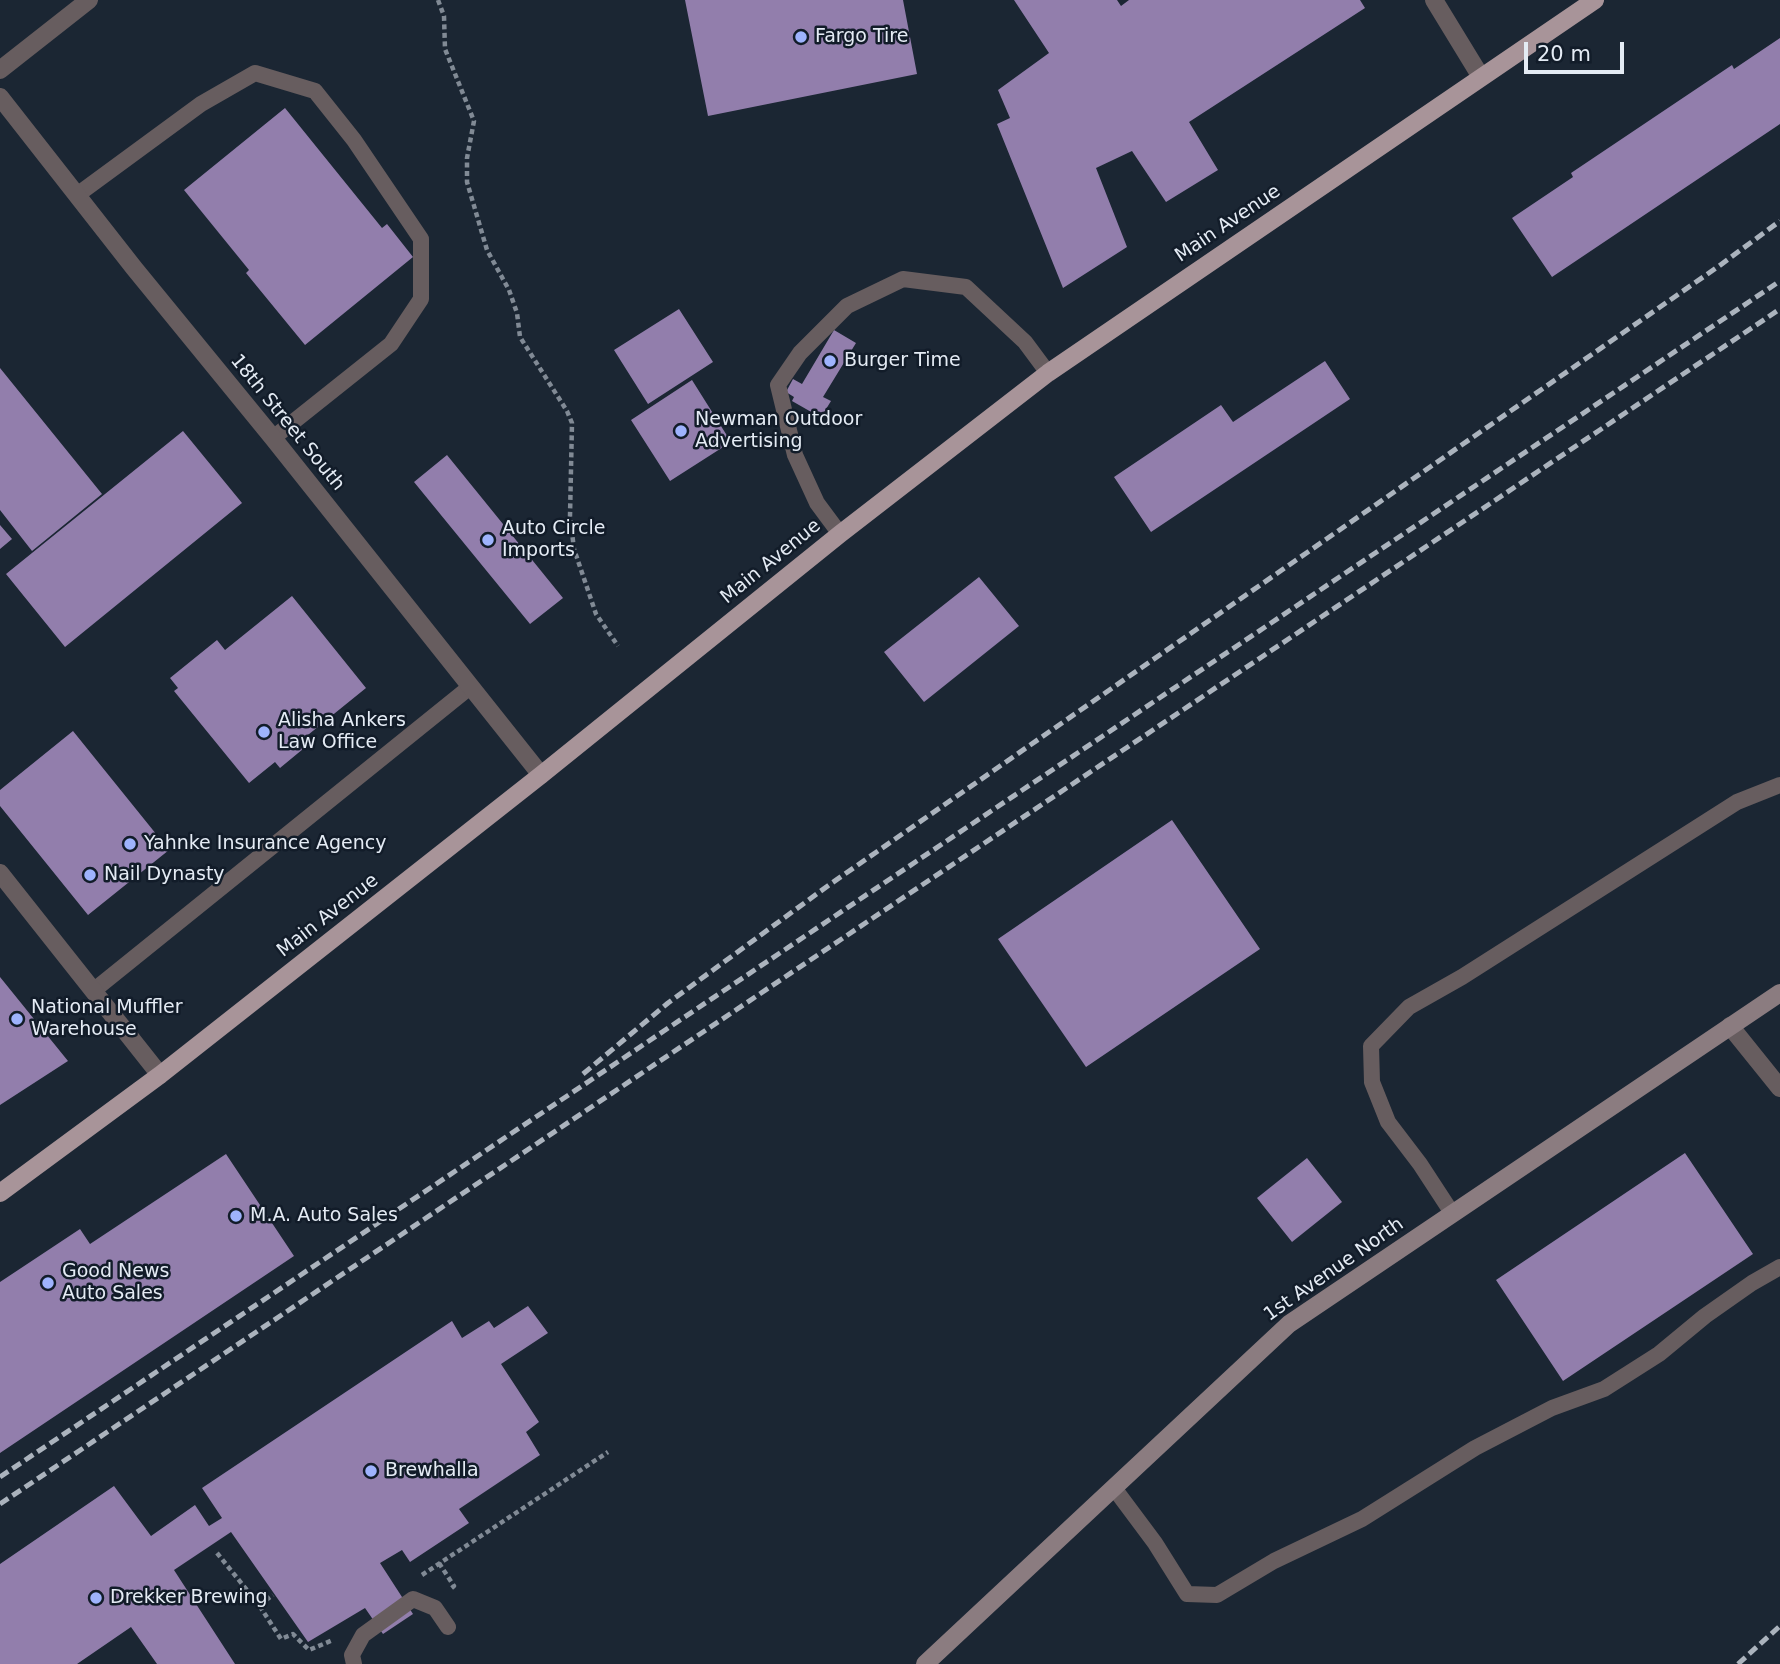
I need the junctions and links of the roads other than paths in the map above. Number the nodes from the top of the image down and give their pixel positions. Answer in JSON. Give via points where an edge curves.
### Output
{"nodes":[{"id":1,"x":89,"y":0,"type":"edge"},
{"id":2,"x":1434,"y":0,"type":"edge"},
{"id":3,"x":1595,"y":0,"type":"edge"},
{"id":4,"x":0,"y":70,"type":"edge"},
{"id":5,"x":1481,"y":77,"type":"junction"},
{"id":6,"x":0,"y":97,"type":"edge"},
{"id":7,"x":77,"y":195,"type":"junction"},
{"id":8,"x":1048,"y":373,"type":"junction"},
{"id":9,"x":273,"y":438,"type":"junction"},
{"id":10,"x":840,"y":534,"type":"junction"},
{"id":11,"x":470,"y":687,"type":"junction"},
{"id":12,"x":541,"y":775,"type":"junction"},
{"id":13,"x":1780,"y":785,"type":"edge"},
{"id":14,"x":0,"y":873,"type":"edge"},
{"id":15,"x":93,"y":991,"type":"junction"},
{"id":16,"x":1780,"y":993,"type":"edge"},
{"id":17,"x":1730,"y":1026,"type":"junction"},
{"id":18,"x":160,"y":1075,"type":"junction"},
{"id":19,"x":1780,"y":1088,"type":"edge"},
{"id":20,"x":0,"y":1193,"type":"edge"},
{"id":21,"x":1452,"y":1213,"type":"junction"},
{"id":22,"x":1780,"y":1267,"type":"edge"},
{"id":23,"x":1114,"y":1488,"type":"junction"},
{"id":24,"x":448,"y":1627,"type":"dead end"},
{"id":25,"x":354,"y":1664,"type":"edge"},
{"id":26,"x":925,"y":1664,"type":"edge"}],
"edges":[{"from":1,"to":4,"type":"street"},
{"from":2,"to":5,"type":"street"},
{"from":3,"to":5,"type":"main road","name":"Main Avenue"},
{"from":5,"to":8,"type":"main road","name":"Main Avenue"},
{"from":6,"to":7,"type":"street","name":"18th Street South"},
{"from":7,"to":9,"type":"street","name":"18th Street South"},
{"from":7,"to":9,"type":"lane","via":[[201,104],[255,73],[315,91],[421,239],[421,299],[391,344]]},
{"from":8,"to":10,"type":"main road","name":"Main Avenue"},
{"from":8,"to":10,"type":"lane","via":[[1025,342],[967,287],[903,279],[847,306],[800,353],[778,385],[795,455],[817,503]]},
{"from":9,"to":11,"type":"street","name":"18th Street South"},
{"from":10,"to":12,"type":"main road","name":"Main Avenue"},
{"from":11,"to":12,"type":"street","name":"18th Street South"},
{"from":11,"to":15,"type":"lane"},
{"from":12,"to":18,"type":"main road","name":"Main Avenue"},
{"from":13,"to":21,"type":"lane","via":[[1737,802],[1409,1007],[1371,1046],[1372,1082],[1388,1122]]},
{"from":14,"to":15,"type":"street"},
{"from":15,"to":18,"type":"street"},
{"from":16,"to":17,"type":"street","name":"1st Avenue North"},
{"from":17,"to":19,"type":"street"},
{"from":17,"to":21,"type":"street","name":"1st Avenue North"},
{"from":18,"to":20,"type":"main road","name":"Main Avenue"},
{"from":21,"to":23,"type":"street","name":"1st Avenue North","via":[[1289,1324]]},
{"from":22,"to":23,"type":"lane","via":[[1604,1389],[1552,1408],[1475,1448],[1362,1519],[1217,1595],[1187,1594]]},
{"from":23,"to":26,"type":"street","name":"1st Avenue North"},
{"from":24,"to":25,"type":"lane","via":[[435,1608],[413,1599],[363,1635],[352,1655]]}]}
